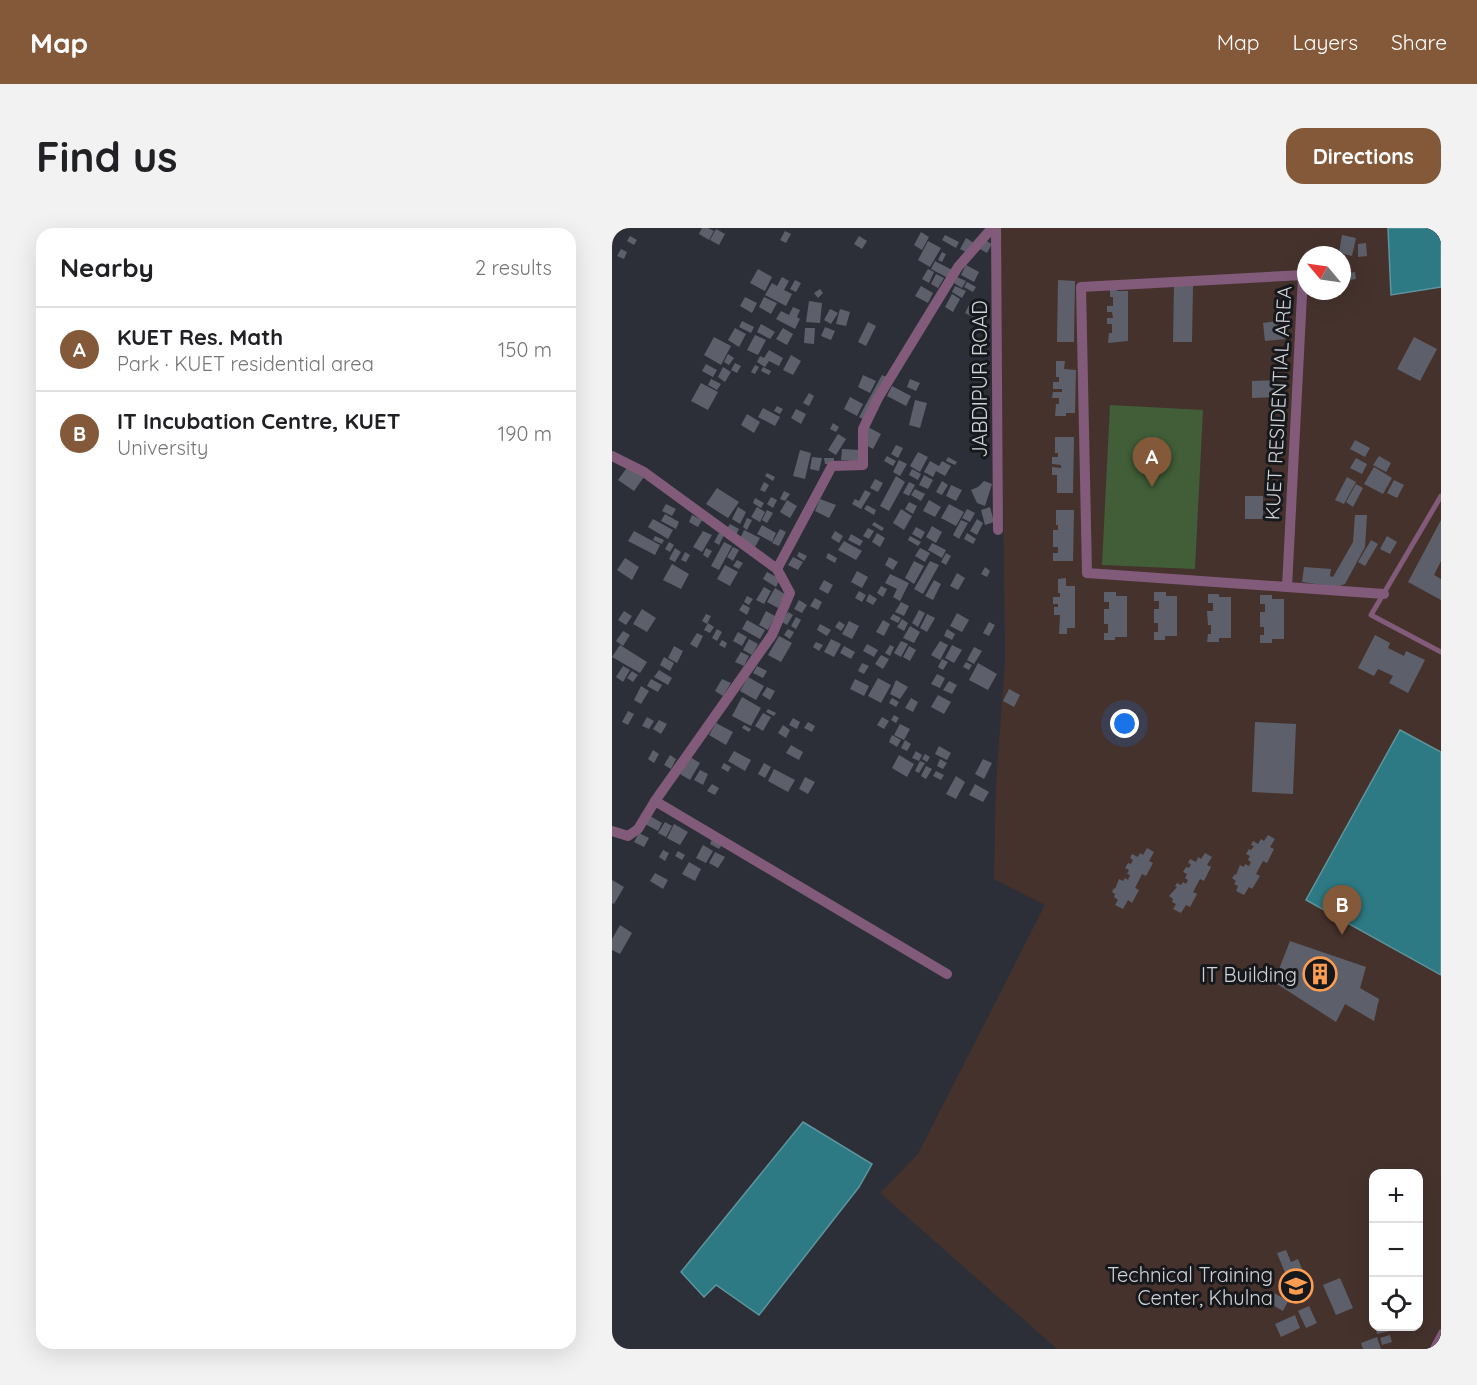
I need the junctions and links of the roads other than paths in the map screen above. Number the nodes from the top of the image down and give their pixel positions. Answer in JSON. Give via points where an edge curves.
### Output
{"nodes":[{"id":1,"x":994,"y":228,"type":"edge"},
{"id":2,"x":612,"y":456,"type":"edge"},
{"id":3,"x":1441,"y":496,"type":"edge"},
{"id":4,"x":998,"y":530,"type":"dead end"},
{"id":5,"x":777,"y":569,"type":"junction"},
{"id":6,"x":1287,"y":587,"type":"junction"},
{"id":7,"x":1384,"y":594,"type":"junction"},
{"id":8,"x":1441,"y":652,"type":"edge"},
{"id":9,"x":655,"y":801,"type":"junction"},
{"id":10,"x":612,"y":831,"type":"edge"},
{"id":11,"x":947,"y":974,"type":"dead end"},
{"id":12,"x":1441,"y":1332,"type":"edge"},
{"id":13,"x":1432,"y":1349,"type":"edge"}],
"edges":[{"from":1,"to":4,"type":"street","name":"JABDIPUR ROAD"},
{"from":1,"to":5,"type":"street","via":[[958,267],[878,398],[863,429],[863,465],[832,466]]},
{"from":2,"to":5,"type":"street","via":[[644,472]]},
{"from":3,"to":7,"type":"lane"},
{"from":5,"to":9,"type":"street","via":[[790,593],[772,635]]},
{"from":6,"to":6,"type":"street","name":"KUET RESIDENTIAL AREA","via":[[1087,573],[1081,286],[1303,275]]},
{"from":6,"to":7,"type":"street"},
{"from":7,"to":8,"type":"lane","via":[[1371,615]]},
{"from":9,"to":10,"type":"street","via":[[638,830],[628,836]]},
{"from":9,"to":11,"type":"street"},
{"from":12,"to":13,"type":"lane"}]}
